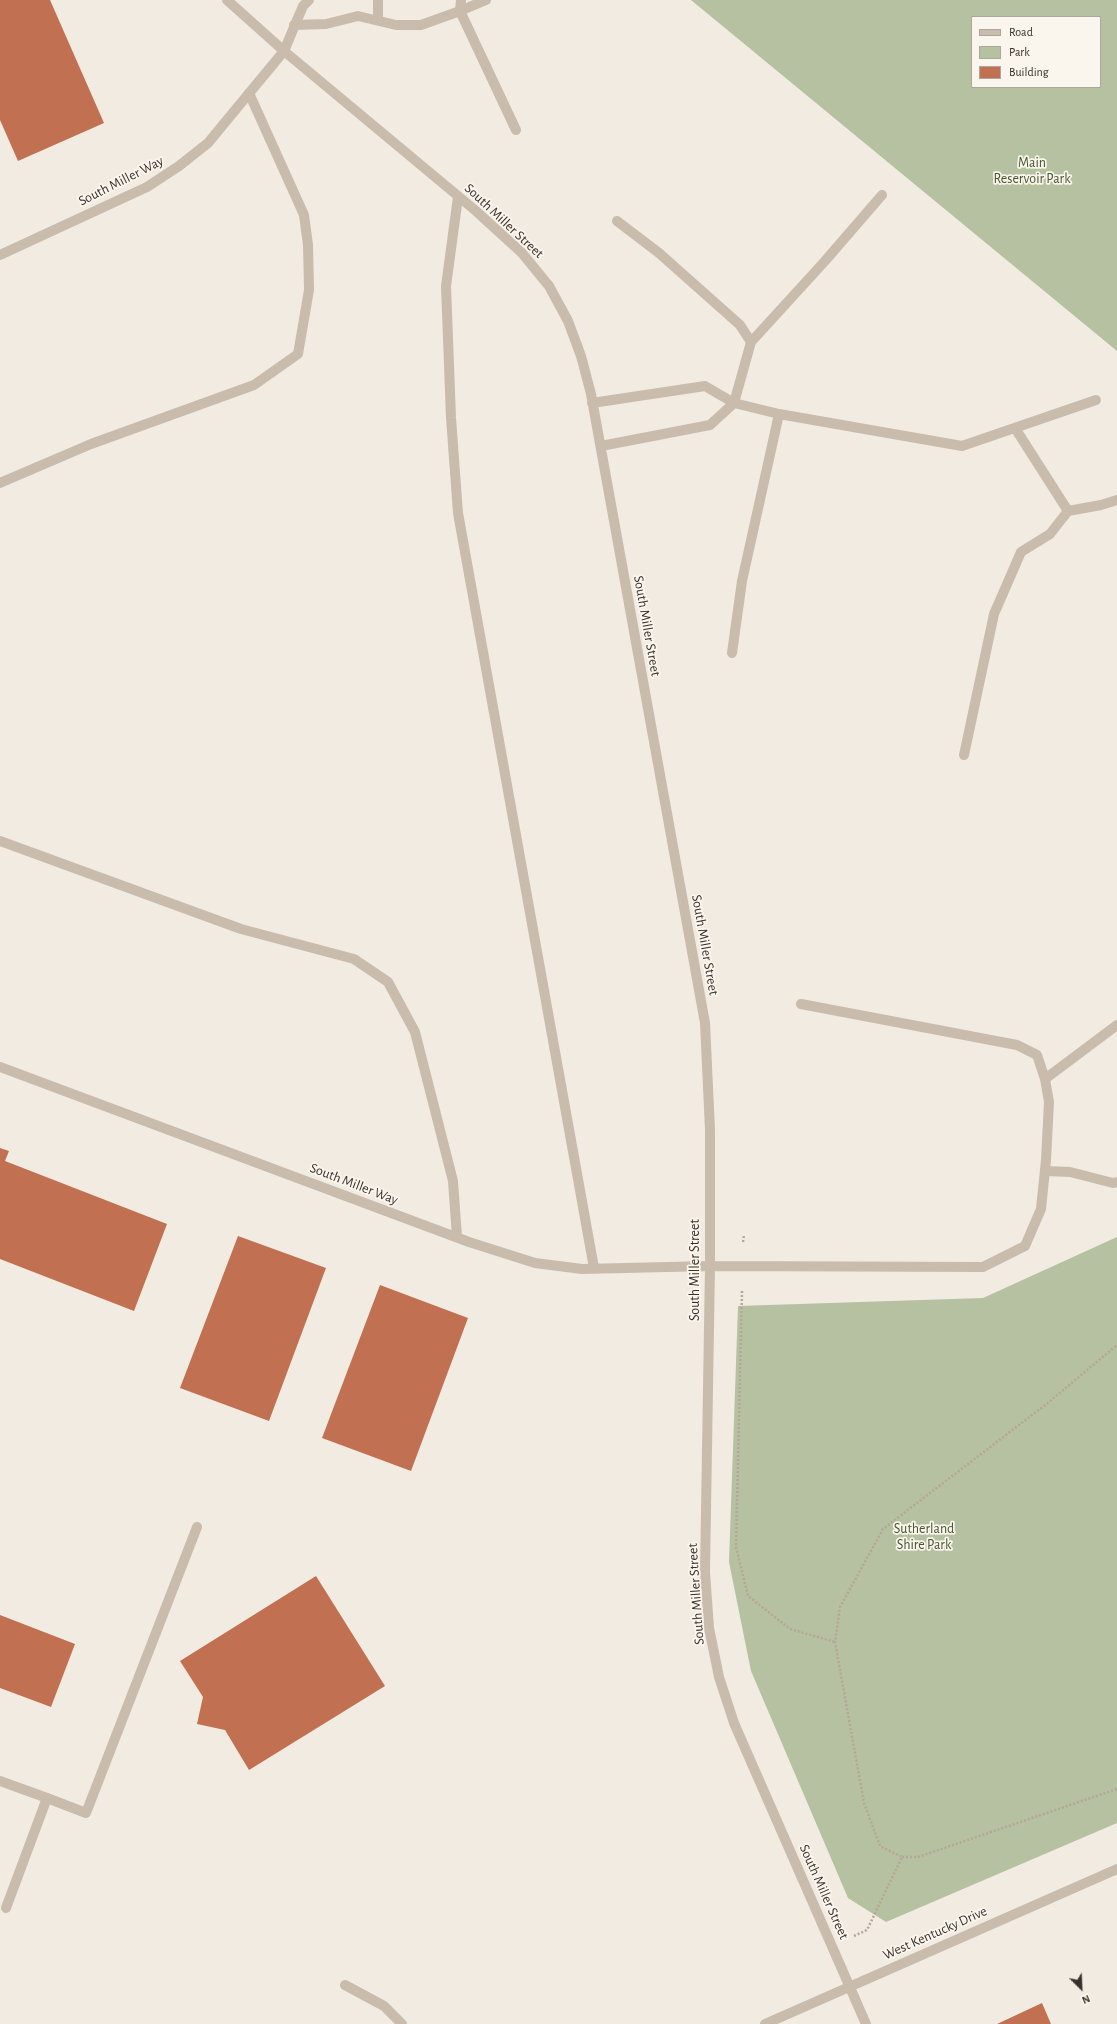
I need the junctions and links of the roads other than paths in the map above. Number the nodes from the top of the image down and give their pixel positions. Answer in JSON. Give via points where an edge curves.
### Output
{"nodes":[{"id":1,"x":227,"y":0,"type":"edge"},
{"id":2,"x":309,"y":0,"type":"edge"},
{"id":3,"x":378,"y":0,"type":"edge"},
{"id":4,"x":461,"y":0,"type":"edge"},
{"id":5,"x":486,"y":0,"type":"edge"},
{"id":6,"x":460,"y":11,"type":"junction"},
{"id":7,"x":378,"y":20,"type":"junction"},
{"id":8,"x":294,"y":25,"type":"junction"},
{"id":9,"x":284,"y":51,"type":"junction"},
{"id":10,"x":248,"y":93,"type":"junction"},
{"id":11,"x":516,"y":130,"type":"dead end"},
{"id":12,"x":882,"y":195,"type":"dead end"},
{"id":13,"x":458,"y":197,"type":"junction"},
{"id":14,"x":616,"y":221,"type":"dead end"},
{"id":15,"x":0,"y":255,"type":"edge"},
{"id":16,"x":751,"y":342,"type":"junction"},
{"id":17,"x":1096,"y":400,"type":"dead end"},
{"id":18,"x":734,"y":403,"type":"junction"},
{"id":19,"x":592,"y":404,"type":"junction"},
{"id":20,"x":779,"y":414,"type":"junction"},
{"id":21,"x":1015,"y":428,"type":"junction"},
{"id":22,"x":601,"y":446,"type":"junction"},
{"id":23,"x":0,"y":483,"type":"edge"},
{"id":24,"x":1117,"y":500,"type":"edge"},
{"id":25,"x":1068,"y":511,"type":"junction"},
{"id":26,"x":732,"y":653,"type":"dead end"},
{"id":27,"x":964,"y":755,"type":"dead end"},
{"id":28,"x":0,"y":841,"type":"edge"},
{"id":29,"x":801,"y":1004,"type":"dead end"},
{"id":30,"x":1117,"y":1025,"type":"edge"},
{"id":31,"x":0,"y":1067,"type":"edge"},
{"id":32,"x":1046,"y":1078,"type":"junction"},
{"id":33,"x":1045,"y":1171,"type":"junction"},
{"id":34,"x":1117,"y":1182,"type":"edge"},
{"id":35,"x":456,"y":1237,"type":"junction"},
{"id":36,"x":710,"y":1266,"type":"junction"},
{"id":37,"x":594,"y":1268,"type":"junction"},
{"id":38,"x":198,"y":1527,"type":"dead end"},
{"id":39,"x":0,"y":1781,"type":"edge"},
{"id":40,"x":47,"y":1798,"type":"junction"},
{"id":41,"x":1117,"y":1869,"type":"edge"},
{"id":42,"x":6,"y":1908,"type":"dead end"},
{"id":43,"x":345,"y":1985,"type":"dead end"},
{"id":44,"x":850,"y":1986,"type":"junction"},
{"id":45,"x":402,"y":2024,"type":"edge"},
{"id":46,"x":765,"y":2024,"type":"edge"},
{"id":47,"x":866,"y":2024,"type":"edge"}],
"edges":[{"from":1,"to":9,"type":"street","name":"South Miller Street"},
{"from":2,"to":8,"type":"street","name":"South Miller Way","via":[[303,6]]},
{"from":3,"to":7,"type":"street"},
{"from":4,"to":6,"type":"street"},
{"from":5,"to":6,"type":"street"},
{"from":6,"to":7,"type":"street","via":[[422,25],[396,25]]},
{"from":6,"to":11,"type":"street"},
{"from":7,"to":8,"type":"street","via":[[358,16],[326,24]]},
{"from":8,"to":9,"type":"street","name":"South Miller Way"},
{"from":9,"to":10,"type":"street","name":"South Miller Way"},
{"from":9,"to":13,"type":"street","name":"South Miller Street"},
{"from":10,"to":15,"type":"street","name":"South Miller Way","via":[[208,143],[147,187]]},
{"from":10,"to":23,"type":"street","via":[[304,215],[309,290],[298,354],[254,385],[91,444]]},
{"from":12,"to":16,"type":"street"},
{"from":13,"to":19,"type":"street","name":"South Miller Street","via":[[522,253],[549,286],[568,321],[581,356]]},
{"from":13,"to":37,"type":"street","via":[[446,286],[458,513]]},
{"from":14,"to":16,"type":"street","via":[[658,253],[740,325]]},
{"from":16,"to":18,"type":"street"},
{"from":17,"to":21,"type":"street"},
{"from":18,"to":19,"type":"street","via":[[705,386]]},
{"from":18,"to":20,"type":"street"},
{"from":18,"to":22,"type":"street","via":[[710,425]]},
{"from":19,"to":22,"type":"street","name":"South Miller Street"},
{"from":20,"to":21,"type":"street","via":[[962,446]]},
{"from":20,"to":26,"type":"street","via":[[742,581]]},
{"from":21,"to":25,"type":"street"},
{"from":22,"to":36,"type":"street","name":"South Miller Street","via":[[705,1023],[710,1130]]},
{"from":24,"to":25,"type":"street"},
{"from":25,"to":27,"type":"street","via":[[1050,534],[1021,552],[997,607]]},
{"from":28,"to":35,"type":"street","via":[[241,929],[354,959],[388,982],[415,1032],[453,1181]]},
{"from":29,"to":32,"type":"street","name":"South Miller Way","via":[[1017,1045],[1037,1055]]},
{"from":30,"to":32,"type":"street"},
{"from":31,"to":35,"type":"street","name":"South Miller Way"},
{"from":32,"to":33,"type":"street","name":"South Miller Way","via":[[1049,1102]]},
{"from":33,"to":34,"type":"street","via":[[1070,1172]]},
{"from":33,"to":36,"type":"street","name":"South Miller Way","via":[[1041,1209],[1025,1246],[983,1267]]},
{"from":35,"to":37,"type":"street","name":"South Miller Way","via":[[535,1263]]},
{"from":36,"to":37,"type":"street","name":"South Miller Way"},
{"from":36,"to":44,"type":"street","name":"South Miller Street","via":[[706,1572],[709,1628],[718,1677],[734,1723]]},
{"from":38,"to":40,"type":"street","via":[[86,1813]]},
{"from":39,"to":40,"type":"street"},
{"from":40,"to":42,"type":"street"},
{"from":41,"to":44,"type":"street","name":"West Kentucky Drive"},
{"from":43,"to":45,"type":"street","via":[[384,2006]]},
{"from":44,"to":46,"type":"street","name":"West Kentucky Drive"},
{"from":44,"to":47,"type":"street","name":"South Miller Street"}]}
